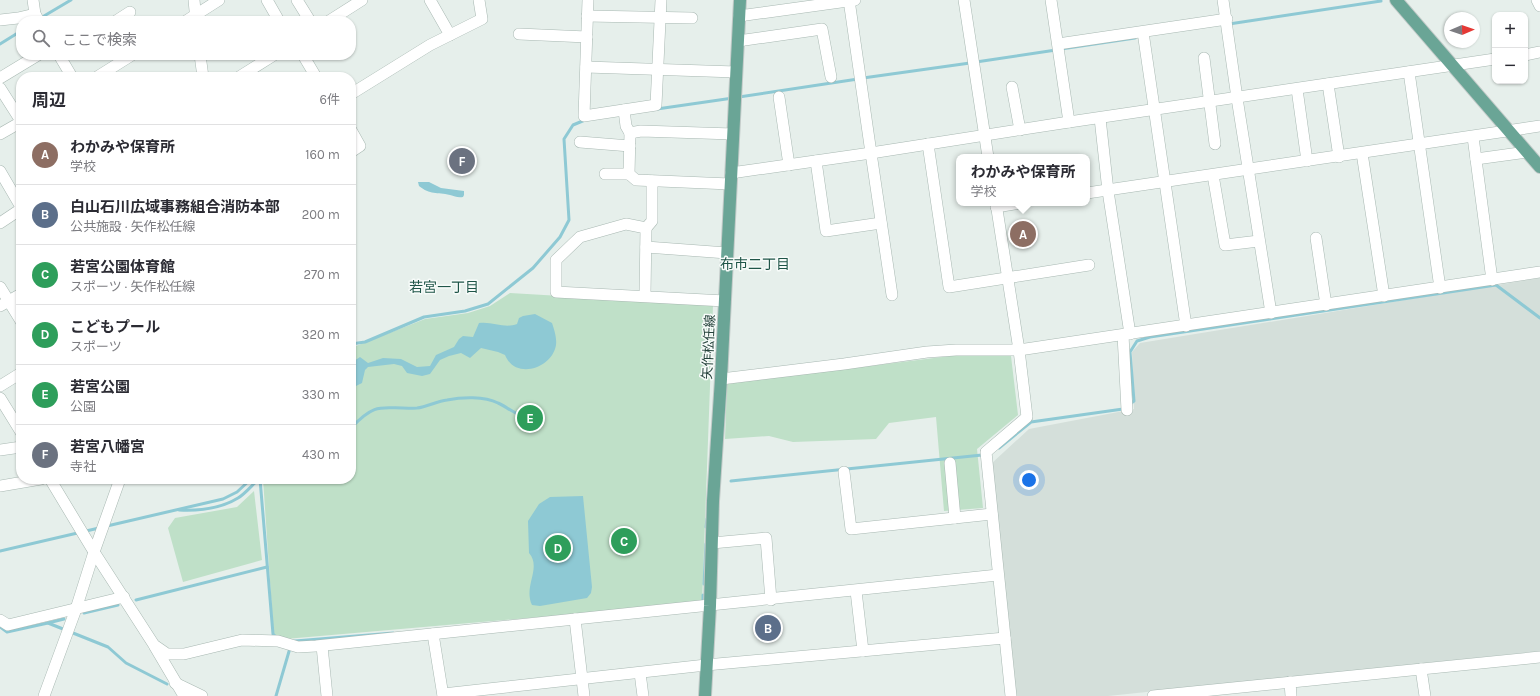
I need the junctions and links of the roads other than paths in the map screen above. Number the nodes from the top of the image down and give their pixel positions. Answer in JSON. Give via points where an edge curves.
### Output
{"nodes":[{"id":1,"x":33,"y":0,"type":"edge"},
{"id":2,"x":194,"y":0,"type":"edge"},
{"id":3,"x":219,"y":0,"type":"edge"},
{"id":4,"x":267,"y":0,"type":"edge"},
{"id":5,"x":297,"y":0,"type":"edge"},
{"id":6,"x":362,"y":0,"type":"edge"},
{"id":7,"x":430,"y":0,"type":"edge"},
{"id":8,"x":479,"y":0,"type":"edge"},
{"id":9,"x":588,"y":0,"type":"edge"},
{"id":10,"x":661,"y":0,"type":"edge"},
{"id":11,"x":740,"y":0,"type":"edge"},
{"id":12,"x":851,"y":0,"type":"edge"},
{"id":13,"x":964,"y":0,"type":"edge"},
{"id":14,"x":1051,"y":0,"type":"edge"},
{"id":15,"x":1224,"y":0,"type":"edge"},
{"id":16,"x":1396,"y":0,"type":"edge"},
{"id":17,"x":1537,"y":0,"type":"edge"},
{"id":18,"x":795,"y":4,"type":"edge"},
{"id":19,"x":1540,"y":6,"type":"edge"},
{"id":20,"x":130,"y":12,"type":"dead end"},
{"id":21,"x":37,"y":16,"type":"edge"},
{"id":22,"x":124,"y":16,"type":"edge"},
{"id":23,"x":192,"y":16,"type":"edge"},
{"id":24,"x":196,"y":16,"type":"edge"},
{"id":25,"x":276,"y":16,"type":"edge"},
{"id":26,"x":307,"y":16,"type":"edge"},
{"id":27,"x":337,"y":16,"type":"edge"},
{"id":28,"x":587,"y":16,"type":"junction"},
{"id":29,"x":739,"y":16,"type":"junction"},
{"id":30,"x":16,"y":18,"type":"edge"},
{"id":31,"x":660,"y":18,"type":"junction"},
{"id":32,"x":692,"y":18,"type":"dead end"},
{"id":33,"x":0,"y":20,"type":"edge"},
{"id":34,"x":1227,"y":22,"type":"junction"},
{"id":35,"x":519,"y":34,"type":"dead end"},
{"id":36,"x":450,"y":35,"type":"junction"},
{"id":37,"x":1143,"y":35,"type":"junction"},
{"id":38,"x":587,"y":37,"type":"junction"},
{"id":39,"x":738,"y":41,"type":"junction"},
{"id":40,"x":1059,"y":47,"type":"junction"},
{"id":41,"x":1540,"y":52,"type":"edge"},
{"id":42,"x":1528,"y":54,"type":"edge"},
{"id":43,"x":1204,"y":58,"type":"dead end"},
{"id":44,"x":30,"y":60,"type":"edge"},
{"id":45,"x":62,"y":60,"type":"edge"},
{"id":46,"x":124,"y":60,"type":"edge"},
{"id":47,"x":201,"y":60,"type":"edge"},
{"id":48,"x":266,"y":60,"type":"edge"},
{"id":49,"x":306,"y":60,"type":"edge"},
{"id":50,"x":1492,"y":60,"type":"edge"},
{"id":51,"x":1453,"y":66,"type":"junction"},
{"id":52,"x":586,"y":67,"type":"junction"},
{"id":53,"x":657,"y":69,"type":"junction"},
{"id":54,"x":69,"y":72,"type":"edge"},
{"id":55,"x":105,"y":72,"type":"edge"},
{"id":56,"x":202,"y":72,"type":"edge"},
{"id":57,"x":247,"y":72,"type":"edge"},
{"id":58,"x":313,"y":72,"type":"edge"},
{"id":59,"x":736,"y":72,"type":"junction"},
{"id":60,"x":1409,"y":72,"type":"junction"},
{"id":61,"x":831,"y":77,"type":"dead end"},
{"id":62,"x":0,"y":78,"type":"edge"},
{"id":63,"x":1328,"y":84,"type":"junction"},
{"id":64,"x":1012,"y":87,"type":"dead end"},
{"id":65,"x":0,"y":88,"type":"edge"},
{"id":66,"x":1297,"y":89,"type":"junction"},
{"id":67,"x":356,"y":91,"type":"edge"},
{"id":68,"x":779,"y":97,"type":"dead end"},
{"id":69,"x":1237,"y":98,"type":"junction"},
{"id":70,"x":1208,"y":102,"type":"junction"},
{"id":71,"x":1153,"y":110,"type":"junction"},
{"id":72,"x":624,"y":112,"type":"junction"},
{"id":73,"x":16,"y":114,"type":"edge"},
{"id":74,"x":1100,"y":118,"type":"junction"},
{"id":75,"x":1068,"y":122,"type":"junction"},
{"id":76,"x":16,"y":125,"type":"edge"},
{"id":77,"x":1540,"y":126,"type":"edge"},
{"id":78,"x":1020,"y":130,"type":"junction"},
{"id":79,"x":1510,"y":131,"type":"junction"},
{"id":80,"x":630,"y":133,"type":"junction"},
{"id":81,"x":0,"y":134,"type":"edge"},
{"id":82,"x":733,"y":134,"type":"junction"},
{"id":83,"x":985,"y":136,"type":"junction"},
{"id":84,"x":1473,"y":137,"type":"junction"},
{"id":85,"x":356,"y":139,"type":"edge"},
{"id":86,"x":580,"y":142,"type":"dead end"},
{"id":87,"x":928,"y":144,"type":"junction"},
{"id":88,"x":1215,"y":144,"type":"dead end"},
{"id":89,"x":1419,"y":145,"type":"junction"},
{"id":90,"x":630,"y":146,"type":"junction"},
{"id":91,"x":356,"y":149,"type":"edge"},
{"id":92,"x":1527,"y":152,"type":"junction"},
{"id":93,"x":1362,"y":153,"type":"junction"},
{"id":94,"x":870,"y":154,"type":"junction"},
{"id":95,"x":988,"y":154,"type":"edge"},
{"id":96,"x":1339,"y":157,"type":"junction"},
{"id":97,"x":1476,"y":159,"type":"junction"},
{"id":98,"x":816,"y":161,"type":"junction"},
{"id":99,"x":1307,"y":161,"type":"junction"},
{"id":100,"x":789,"y":165,"type":"junction"},
{"id":101,"x":1540,"y":167,"type":"edge"},
{"id":102,"x":1248,"y":170,"type":"junction"},
{"id":103,"x":0,"y":171,"type":"edge"},
{"id":104,"x":605,"y":174,"type":"dead end"},
{"id":105,"x":629,"y":174,"type":"junction"},
{"id":106,"x":1213,"y":175,"type":"junction"},
{"id":107,"x":731,"y":178,"type":"junction"},
{"id":108,"x":652,"y":181,"type":"junction"},
{"id":109,"x":1164,"y":182,"type":"junction"},
{"id":110,"x":1108,"y":191,"type":"junction"},
{"id":111,"x":1090,"y":193,"type":"edge"},
{"id":112,"x":16,"y":199,"type":"edge"},
{"id":113,"x":996,"y":206,"type":"edge"},
{"id":114,"x":16,"y":212,"type":"edge"},
{"id":115,"x":0,"y":223,"type":"edge"},
{"id":116,"x":881,"y":224,"type":"junction"},
{"id":117,"x":646,"y":228,"type":"junction"},
{"id":118,"x":1316,"y":238,"type":"dead end"},
{"id":119,"x":1259,"y":241,"type":"junction"},
{"id":120,"x":646,"y":247,"type":"junction"},
{"id":121,"x":727,"y":253,"type":"junction"},
{"id":122,"x":1088,"y":265,"type":"dead end"},
{"id":123,"x":1540,"y":272,"type":"edge"},
{"id":124,"x":1007,"y":278,"type":"junction"},
{"id":125,"x":1492,"y":280,"type":"junction"},
{"id":126,"x":0,"y":287,"type":"edge"},
{"id":127,"x":1440,"y":288,"type":"junction"},
{"id":128,"x":645,"y":295,"type":"junction"},
{"id":129,"x":892,"y":295,"type":"dead end"},
{"id":130,"x":1384,"y":296,"type":"junction"},
{"id":131,"x":16,"y":297,"type":"edge"},
{"id":132,"x":725,"y":301,"type":"junction"},
{"id":133,"x":4,"y":303,"type":"edge"},
{"id":134,"x":1326,"y":305,"type":"junction"},
{"id":135,"x":1271,"y":313,"type":"junction"},
{"id":136,"x":16,"y":316,"type":"edge"},
{"id":137,"x":1186,"y":326,"type":"junction"},
{"id":138,"x":1126,"y":335,"type":"junction"},
{"id":139,"x":1019,"y":350,"type":"junction"},
{"id":140,"x":16,"y":376,"type":"edge"},
{"id":141,"x":721,"y":379,"type":"junction"},
{"id":142,"x":0,"y":386,"type":"edge"},
{"id":143,"x":0,"y":398,"type":"edge"},
{"id":144,"x":1127,"y":407,"type":"dead end"},
{"id":145,"x":16,"y":424,"type":"edge"},
{"id":146,"x":16,"y":448,"type":"edge"},
{"id":147,"x":0,"y":450,"type":"edge"},
{"id":148,"x":950,"y":463,"type":"dead end"},
{"id":149,"x":844,"y":472,"type":"dead end"},
{"id":150,"x":16,"y":483,"type":"edge"},
{"id":151,"x":53,"y":484,"type":"edge"},
{"id":152,"x":118,"y":484,"type":"edge"},
{"id":153,"x":0,"y":486,"type":"edge"},
{"id":154,"x":992,"y":514,"type":"junction"},
{"id":155,"x":955,"y":518,"type":"junction"},
{"id":156,"x":712,"y":543,"type":"junction"},
{"id":157,"x":94,"y":552,"type":"junction"},
{"id":158,"x":998,"y":575,"type":"junction"},
{"id":159,"x":856,"y":591,"type":"junction"},
{"id":160,"x":124,"y":597,"type":"junction"},
{"id":161,"x":771,"y":600,"type":"junction"},
{"id":162,"x":710,"y":606,"type":"junction"},
{"id":163,"x":76,"y":609,"type":"junction"},
{"id":164,"x":575,"y":619,"type":"junction"},
{"id":165,"x":0,"y":620,"type":"edge"},
{"id":166,"x":433,"y":634,"type":"junction"},
{"id":167,"x":1005,"y":638,"type":"junction"},
{"id":168,"x":154,"y":645,"type":"junction"},
{"id":169,"x":322,"y":646,"type":"junction"},
{"id":170,"x":863,"y":651,"type":"junction"},
{"id":171,"x":1540,"y":657,"type":"edge"},
{"id":172,"x":706,"y":665,"type":"junction"},
{"id":173,"x":1421,"y":669,"type":"junction"},
{"id":174,"x":640,"y":673,"type":"junction"},
{"id":175,"x":583,"y":679,"type":"junction"},
{"id":176,"x":174,"y":682,"type":"junction"},
{"id":177,"x":1290,"y":682,"type":"junction"},
{"id":178,"x":443,"y":695,"type":"edge"},
{"id":179,"x":44,"y":696,"type":"edge"},
{"id":180,"x":184,"y":696,"type":"edge"},
{"id":181,"x":202,"y":696,"type":"edge"},
{"id":182,"x":327,"y":696,"type":"edge"},
{"id":183,"x":584,"y":696,"type":"edge"},
{"id":184,"x":643,"y":696,"type":"edge"},
{"id":185,"x":705,"y":696,"type":"edge"},
{"id":186,"x":1011,"y":696,"type":"edge"},
{"id":187,"x":1155,"y":696,"type":"edge"},
{"id":188,"x":1291,"y":696,"type":"edge"},
{"id":189,"x":1425,"y":696,"type":"edge"}],
"edges":[{"from":1,"to":21,"type":"street"},
{"from":2,"to":23,"type":"street"},
{"from":3,"to":24,"type":"street"},
{"from":4,"to":25,"type":"street"},
{"from":5,"to":26,"type":"street"},
{"from":6,"to":27,"type":"street"},
{"from":7,"to":36,"type":"street"},
{"from":8,"to":36,"type":"street","via":[[482,19]]},
{"from":9,"to":28,"type":"street"},
{"from":10,"to":31,"type":"street"},
{"from":11,"to":29,"type":"main road","name":"矢作松任線"},
{"from":12,"to":18,"type":"street"},
{"from":12,"to":94,"type":"street"},
{"from":13,"to":83,"type":"street"},
{"from":14,"to":40,"type":"street"},
{"from":15,"to":34,"type":"street"},
{"from":16,"to":51,"type":"main road"},
{"from":17,"to":19,"type":"street"},
{"from":18,"to":29,"type":"street"},
{"from":20,"to":22,"type":"street"},
{"from":28,"to":31,"type":"street"},
{"from":28,"to":38,"type":"street"},
{"from":29,"to":39,"type":"main road","name":"矢作松任線"},
{"from":30,"to":33,"type":"street"},
{"from":31,"to":32,"type":"street"},
{"from":31,"to":53,"type":"street"},
{"from":34,"to":37,"type":"street"},
{"from":34,"to":69,"type":"street"},
{"from":35,"to":38,"type":"street"},
{"from":36,"to":67,"type":"street"},
{"from":37,"to":40,"type":"street"},
{"from":37,"to":71,"type":"street"},
{"from":38,"to":52,"type":"street"},
{"from":39,"to":59,"type":"main road","name":"矢作松任線"},
{"from":39,"to":61,"type":"street","via":[[822,29]]},
{"from":40,"to":75,"type":"street"},
{"from":41,"to":42,"type":"street"},
{"from":43,"to":70,"type":"street"},
{"from":44,"to":62,"type":"street"},
{"from":45,"to":54,"type":"street"},
{"from":46,"to":55,"type":"street"},
{"from":47,"to":56,"type":"street"},
{"from":48,"to":57,"type":"street"},
{"from":49,"to":58,"type":"street"},
{"from":50,"to":51,"type":"street"},
{"from":51,"to":60,"type":"street"},
{"from":51,"to":79,"type":"main road"},
{"from":52,"to":53,"type":"street"},
{"from":52,"to":72,"type":"street","via":[[584,116]]},
{"from":53,"to":59,"type":"street"},
{"from":53,"to":72,"type":"street","via":[[656,105]]},
{"from":59,"to":82,"type":"main road","name":"矢作松任線"},
{"from":60,"to":63,"type":"street"},
{"from":60,"to":89,"type":"street"},
{"from":63,"to":66,"type":"street"},
{"from":63,"to":96,"type":"street"},
{"from":64,"to":78,"type":"street"},
{"from":65,"to":73,"type":"street"},
{"from":66,"to":69,"type":"street"},
{"from":66,"to":99,"type":"street"},
{"from":68,"to":100,"type":"street"},
{"from":69,"to":70,"type":"street"},
{"from":69,"to":102,"type":"street"},
{"from":70,"to":71,"type":"street"},
{"from":70,"to":88,"type":"street"},
{"from":71,"to":74,"type":"street"},
{"from":71,"to":109,"type":"street"},
{"from":72,"to":80,"type":"street"},
{"from":74,"to":75,"type":"street"},
{"from":74,"to":110,"type":"street"},
{"from":75,"to":78,"type":"street"},
{"from":76,"to":81,"type":"street"},
{"from":77,"to":79,"type":"street"},
{"from":78,"to":83,"type":"street"},
{"from":79,"to":84,"type":"street"},
{"from":79,"to":92,"type":"main road"},
{"from":80,"to":82,"type":"street","via":[[641,131]]},
{"from":80,"to":90,"type":"street"},
{"from":82,"to":107,"type":"main road","name":"矢作松任線"},
{"from":83,"to":87,"type":"street"},
{"from":83,"to":95,"type":"street"},
{"from":84,"to":89,"type":"street"},
{"from":84,"to":97,"type":"street"},
{"from":85,"to":91,"type":"street","via":[[360,146]]},
{"from":86,"to":90,"type":"street"},
{"from":87,"to":94,"type":"street"},
{"from":87,"to":124,"type":"street","via":[[949,286]]},
{"from":89,"to":93,"type":"street"},
{"from":89,"to":127,"type":"street"},
{"from":90,"to":105,"type":"street"},
{"from":92,"to":97,"type":"street"},
{"from":92,"to":101,"type":"main road"},
{"from":93,"to":96,"type":"street"},
{"from":93,"to":130,"type":"street"},
{"from":94,"to":98,"type":"street"},
{"from":94,"to":116,"type":"street"},
{"from":96,"to":99,"type":"street"},
{"from":97,"to":125,"type":"street"},
{"from":98,"to":100,"type":"street"},
{"from":98,"to":116,"type":"street","via":[[826,230]]},
{"from":99,"to":102,"type":"street"},
{"from":100,"to":107,"type":"street"},
{"from":102,"to":106,"type":"street"},
{"from":102,"to":119,"type":"street"},
{"from":103,"to":112,"type":"street"},
{"from":104,"to":105,"type":"street"},
{"from":105,"to":108,"type":"street","via":[[636,180]]},
{"from":106,"to":109,"type":"street"},
{"from":106,"to":119,"type":"street","via":[[1225,245]]},
{"from":107,"to":108,"type":"street"},
{"from":107,"to":121,"type":"main road","name":"矢作松任線"},
{"from":108,"to":117,"type":"street","via":[[652,221]]},
{"from":109,"to":110,"type":"street"},
{"from":109,"to":137,"type":"street"},
{"from":110,"to":111,"type":"street"},
{"from":110,"to":138,"type":"street"},
{"from":113,"to":124,"type":"street"},
{"from":114,"to":115,"type":"street"},
{"from":116,"to":129,"type":"street"},
{"from":117,"to":120,"type":"street"},
{"from":117,"to":128,"type":"street","via":[[626,224],[580,237],[556,260],[556,292]]},
{"from":118,"to":134,"type":"street"},
{"from":119,"to":135,"type":"street"},
{"from":120,"to":121,"type":"street"},
{"from":120,"to":128,"type":"street"},
{"from":121,"to":132,"type":"main road","name":"矢作松任線"},
{"from":122,"to":124,"type":"street"},
{"from":123,"to":125,"type":"street"},
{"from":124,"to":139,"type":"street"},
{"from":125,"to":127,"type":"street"},
{"from":126,"to":133,"type":"street"},
{"from":127,"to":130,"type":"street"},
{"from":128,"to":132,"type":"street"},
{"from":130,"to":134,"type":"street"},
{"from":131,"to":133,"type":"street"},
{"from":132,"to":141,"type":"main road","name":"矢作松任線"},
{"from":133,"to":136,"type":"street"},
{"from":134,"to":135,"type":"street"},
{"from":135,"to":137,"type":"street"},
{"from":137,"to":138,"type":"street"},
{"from":138,"to":139,"type":"street"},
{"from":138,"to":144,"type":"street"},
{"from":139,"to":141,"type":"street","via":[[927,352]]},
{"from":139,"to":154,"type":"street","via":[[1027,417],[986,452]]},
{"from":140,"to":142,"type":"street"},
{"from":141,"to":156,"type":"main road","name":"矢作松任線"},
{"from":143,"to":145,"type":"street"},
{"from":146,"to":147,"type":"street"},
{"from":148,"to":155,"type":"street"},
{"from":149,"to":155,"type":"street","via":[[851,529]]},
{"from":150,"to":153,"type":"street"},
{"from":151,"to":157,"type":"street"},
{"from":152,"to":157,"type":"street"},
{"from":154,"to":155,"type":"street"},
{"from":154,"to":158,"type":"street"},
{"from":156,"to":161,"type":"street","via":[[766,538]]},
{"from":156,"to":162,"type":"main road","name":"矢作松任線"},
{"from":157,"to":160,"type":"street"},
{"from":157,"to":163,"type":"street"},
{"from":158,"to":159,"type":"street"},
{"from":158,"to":167,"type":"street"},
{"from":159,"to":161,"type":"street"},
{"from":159,"to":170,"type":"street"},
{"from":160,"to":163,"type":"street"},
{"from":160,"to":168,"type":"street"},
{"from":161,"to":162,"type":"street"},
{"from":162,"to":164,"type":"street"},
{"from":162,"to":172,"type":"main road","name":"矢作松任線"},
{"from":163,"to":165,"type":"street","via":[[8,625]]},
{"from":163,"to":179,"type":"street"},
{"from":164,"to":166,"type":"street"},
{"from":164,"to":175,"type":"street"},
{"from":166,"to":169,"type":"street"},
{"from":166,"to":178,"type":"street"},
{"from":167,"to":170,"type":"street"},
{"from":167,"to":186,"type":"street"},
{"from":168,"to":169,"type":"street","via":[[167,654],[184,654],[242,640],[278,641],[298,647]]},
{"from":168,"to":176,"type":"street"},
{"from":169,"to":182,"type":"street"},
{"from":170,"to":172,"type":"street"},
{"from":171,"to":173,"type":"street"},
{"from":172,"to":174,"type":"street"},
{"from":172,"to":185,"type":"main road","name":"矢作松任線"},
{"from":173,"to":177,"type":"street"},
{"from":173,"to":189,"type":"street"},
{"from":174,"to":175,"type":"street"},
{"from":174,"to":184,"type":"street"},
{"from":175,"to":178,"type":"street"},
{"from":175,"to":183,"type":"street"},
{"from":176,"to":180,"type":"street"},
{"from":176,"to":181,"type":"street"},
{"from":177,"to":187,"type":"street"},
{"from":177,"to":188,"type":"street"}]}
